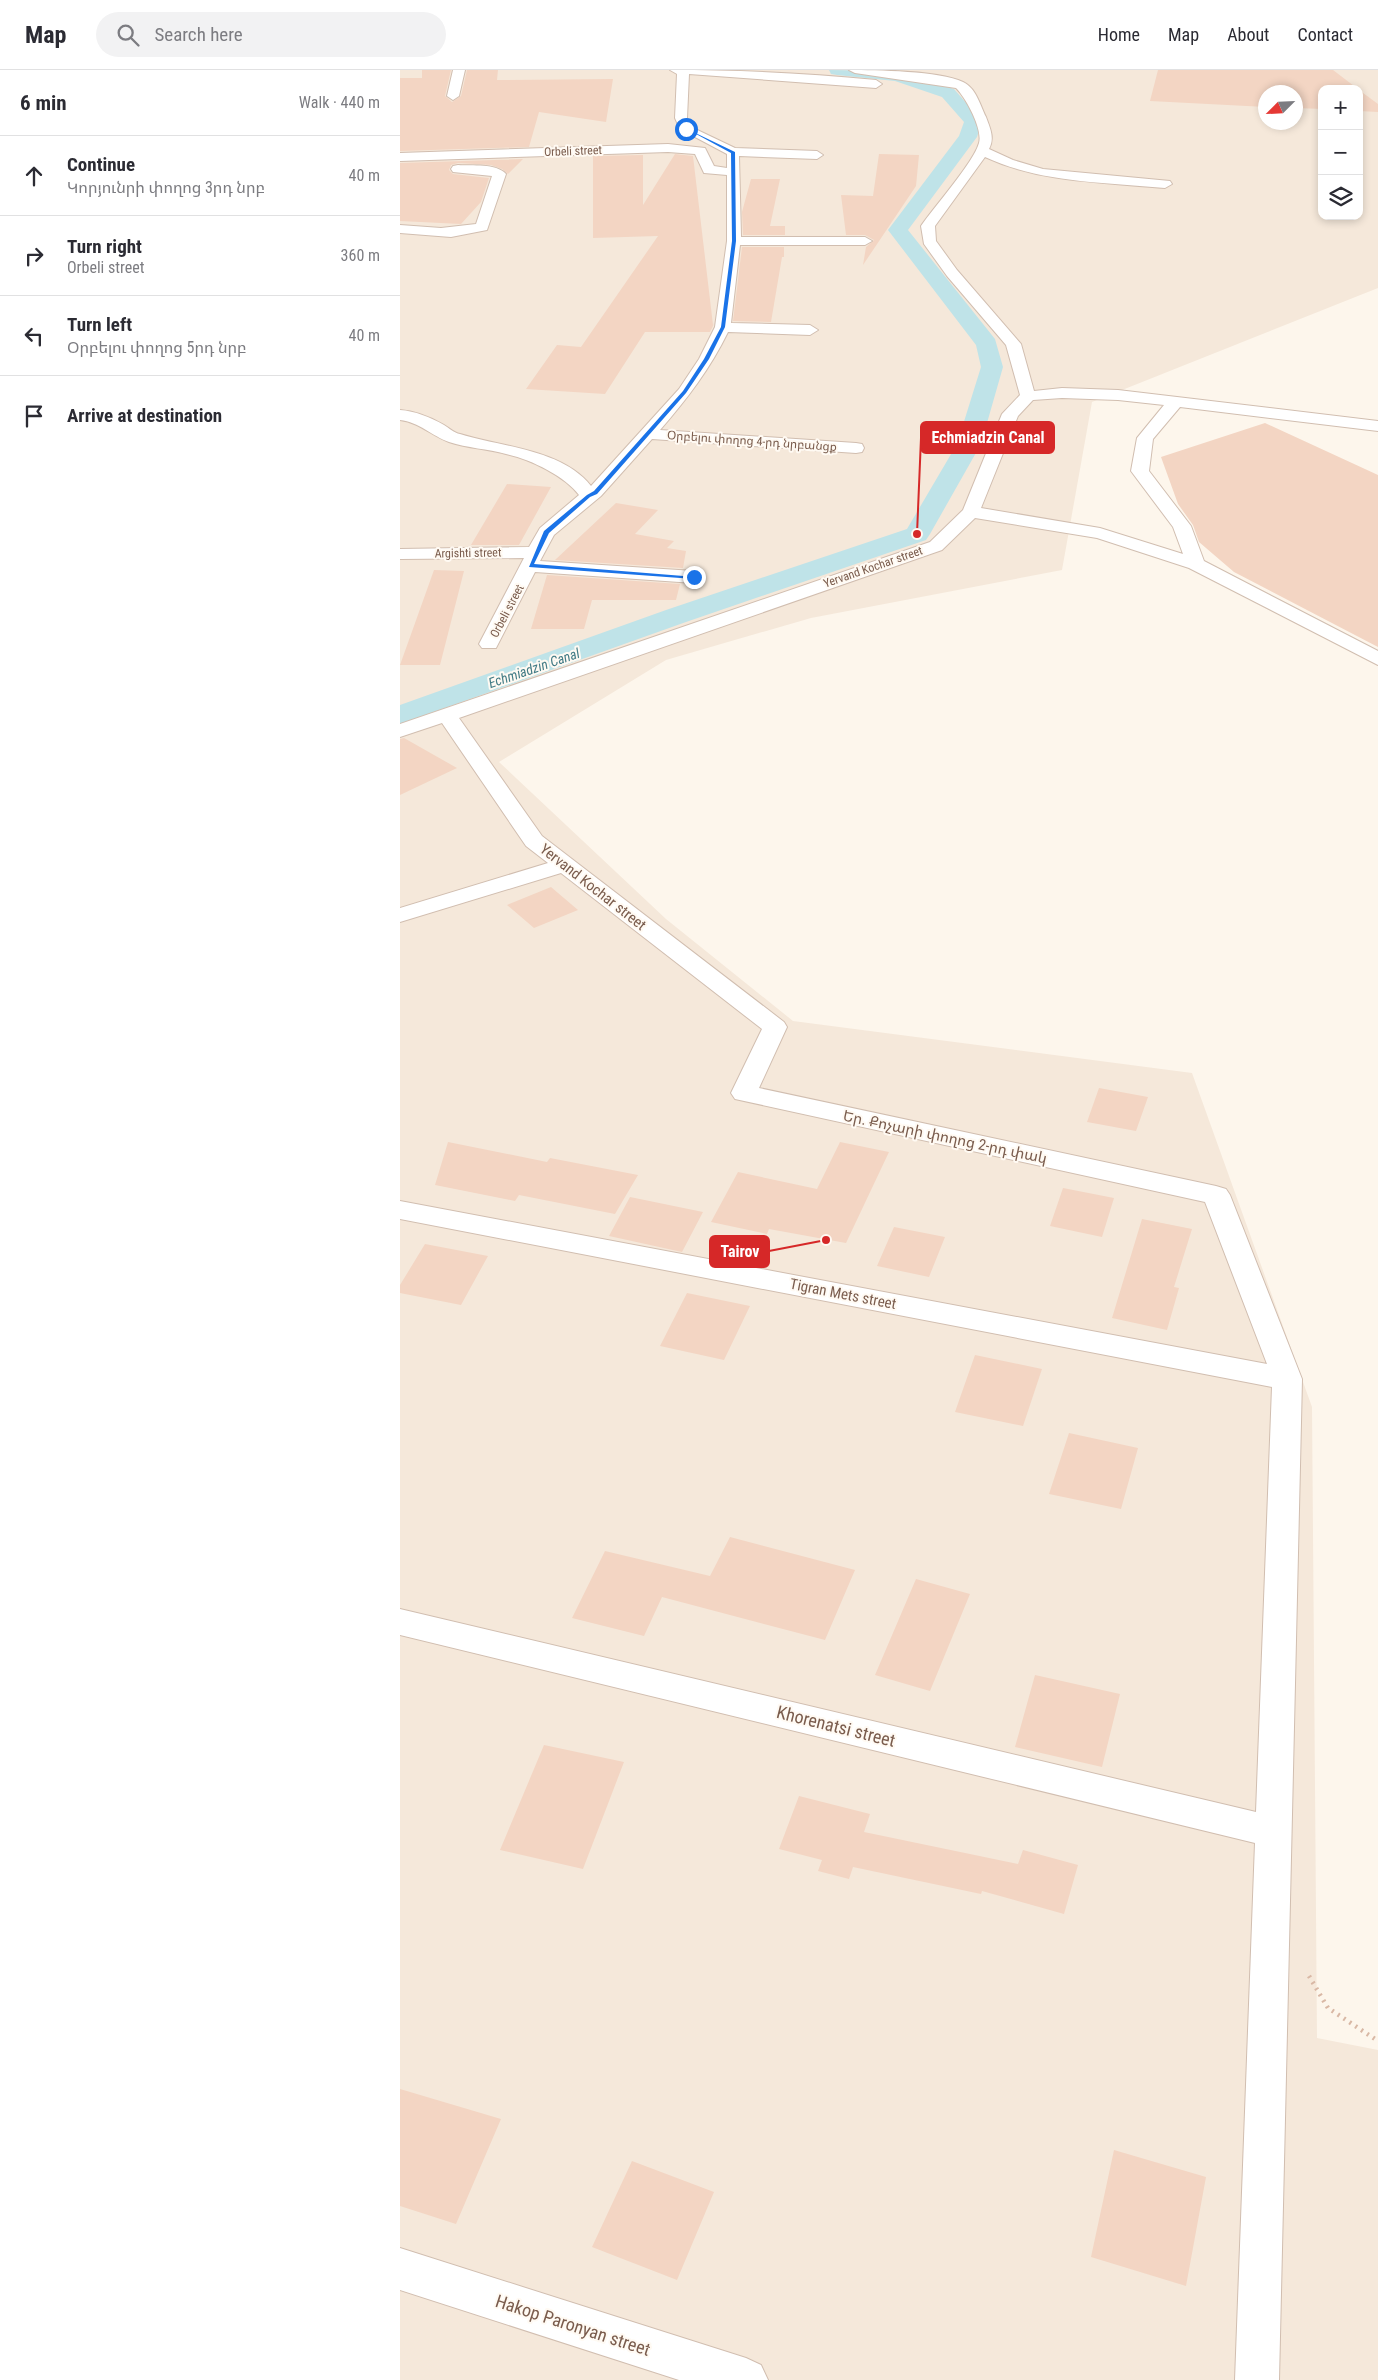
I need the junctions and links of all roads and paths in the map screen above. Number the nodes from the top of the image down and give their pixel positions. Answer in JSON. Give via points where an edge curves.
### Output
{"nodes":[{"id":1,"x":459,"y":70,"type":"edge"},
{"id":2,"x":855,"y":70,"type":"edge"},
{"id":3,"x":679,"y":71,"type":"edge"},
{"id":4,"x":876,"y":84,"type":"dead end"},
{"id":5,"x":454,"y":96,"type":"dead end"},
{"id":6,"x":982,"y":151,"type":"junction"},
{"id":7,"x":733,"y":152,"type":"junction"},
{"id":8,"x":817,"y":155,"type":"dead end"},
{"id":9,"x":400,"y":156,"type":"edge"},
{"id":10,"x":400,"y":163,"type":"edge"},
{"id":11,"x":734,"y":172,"type":"junction"},
{"id":12,"x":1165,"y":184,"type":"dead end"},
{"id":13,"x":400,"y":230,"type":"edge"},
{"id":14,"x":734,"y":241,"type":"junction"},
{"id":15,"x":865,"y":241,"type":"dead end"},
{"id":16,"x":723,"y":327,"type":"junction"},
{"id":17,"x":810,"y":330,"type":"dead end"},
{"id":18,"x":1028,"y":396,"type":"junction"},
{"id":19,"x":1176,"y":402,"type":"junction"},
{"id":20,"x":400,"y":415,"type":"edge"},
{"id":21,"x":1378,"y":426,"type":"edge"},
{"id":22,"x":648,"y":434,"type":"junction"},
{"id":23,"x":856,"y":448,"type":"dead end"},
{"id":24,"x":588,"y":496,"type":"junction"},
{"id":25,"x":971,"y":512,"type":"junction"},
{"id":26,"x":400,"y":554,"type":"edge"},
{"id":27,"x":534,"y":559,"type":"junction"},
{"id":28,"x":1196,"y":564,"type":"junction"},
{"id":29,"x":694,"y":577,"type":"dead end"},
{"id":30,"x":489,"y":644,"type":"dead end"},
{"id":31,"x":1378,"y":659,"type":"edge"},
{"id":32,"x":446,"y":714,"type":"junction"},
{"id":33,"x":400,"y":731,"type":"edge"},
{"id":34,"x":564,"y":865,"type":"junction"},
{"id":35,"x":400,"y":914,"type":"edge"},
{"id":36,"x":774,"y":1027,"type":"joint"},
{"id":37,"x":400,"y":1210,"type":"edge"},
{"id":38,"x":1287,"y":1379,"type":"junction"},
{"id":39,"x":400,"y":1622,"type":"edge"},
{"id":40,"x":1272,"y":1831,"type":"junction"},
{"id":41,"x":1304,"y":1968,"type":"dead end"},
{"id":42,"x":1378,"y":2041,"type":"edge"},
{"id":43,"x":400,"y":2269,"type":"edge"},
{"id":44,"x":746,"y":2380,"type":"edge"},
{"id":45,"x":1257,"y":2380,"type":"edge"}],
"edges":[{"from":1,"to":5,"type":"street"},
{"from":2,"to":6,"type":"street","via":[[960,85],[970,95],[985,130],[986,143]]},
{"from":3,"to":4,"type":"street"},
{"from":3,"to":7,"type":"street","via":[[681,118],[686,129]]},
{"from":6,"to":12,"type":"street","via":[[1042,173]]},
{"from":6,"to":18,"type":"street","via":[[928,226],[929,241],[1013,344]]},
{"from":7,"to":8,"type":"street"},
{"from":7,"to":11,"type":"street","name":"Orbeli street"},
{"from":9,"to":11,"type":"street","name":"Orbeli street","via":[[668,148],[700,151],[710,170]]},
{"from":10,"to":13,"type":"street","via":[[439,170],[478,169],[498,174],[482,227],[444,233]]},
{"from":11,"to":14,"type":"street","name":"Orbeli street"},
{"from":14,"to":15,"type":"street"},
{"from":14,"to":16,"type":"street","name":"Orbeli street"},
{"from":16,"to":17,"type":"street"},
{"from":16,"to":22,"type":"street","name":"Orbeli street","via":[[685,392]]},
{"from":18,"to":19,"type":"street","via":[[1062,393],[1118,395]]},
{"from":18,"to":25,"type":"street","name":"Yervand Kochar street","via":[[1010,414]]},
{"from":19,"to":21,"type":"street"},
{"from":19,"to":28,"type":"street","via":[[1145,438],[1140,471],[1182,526]]},
{"from":20,"to":24,"type":"street","via":[[411,416],[453,438],[513,450],[560,470],[580,484]]},
{"from":22,"to":23,"type":"street","name":"Օրբելու փողոց 4-րդ նրբանցք"},
{"from":22,"to":24,"type":"street","name":"Orbeli street","via":[[596,492]]},
{"from":24,"to":27,"type":"street","name":"Orbeli street","via":[[546,532]]},
{"from":25,"to":28,"type":"street","via":[[1100,533]]},
{"from":25,"to":32,"type":"street","name":"Yervand Kochar street","via":[[936,546]]},
{"from":26,"to":27,"type":"street","name":"Argishti street"},
{"from":27,"to":29,"type":"street","name":"Argishti street"},
{"from":27,"to":30,"type":"street","name":"Orbeli street"},
{"from":28,"to":31,"type":"street"},
{"from":32,"to":33,"type":"street","name":"Yervand Kochar street"},
{"from":32,"to":34,"type":"street","name":"Yervand Kochar street","via":[[534,841]]},
{"from":34,"to":35,"type":"street"},
{"from":34,"to":36,"type":"street","name":"Yervand Kochar street"},
{"from":36,"to":38,"type":"street","name":"Եր. Քոչարի փողոց 2-րդ փակ","via":[[744,1093],[1216,1195]]},
{"from":37,"to":38,"type":"street","name":"Tigran Mets street"},
{"from":38,"to":40,"type":"street","via":[[1277,1761]]},
{"from":39,"to":40,"type":"street","name":"Khorenatsi street"},
{"from":40,"to":45,"type":"street"},
{"from":41,"to":42,"type":"path","via":[[1328,2008]]},
{"from":43,"to":44,"type":"street","name":"Hakop Paronyan street"}]}
